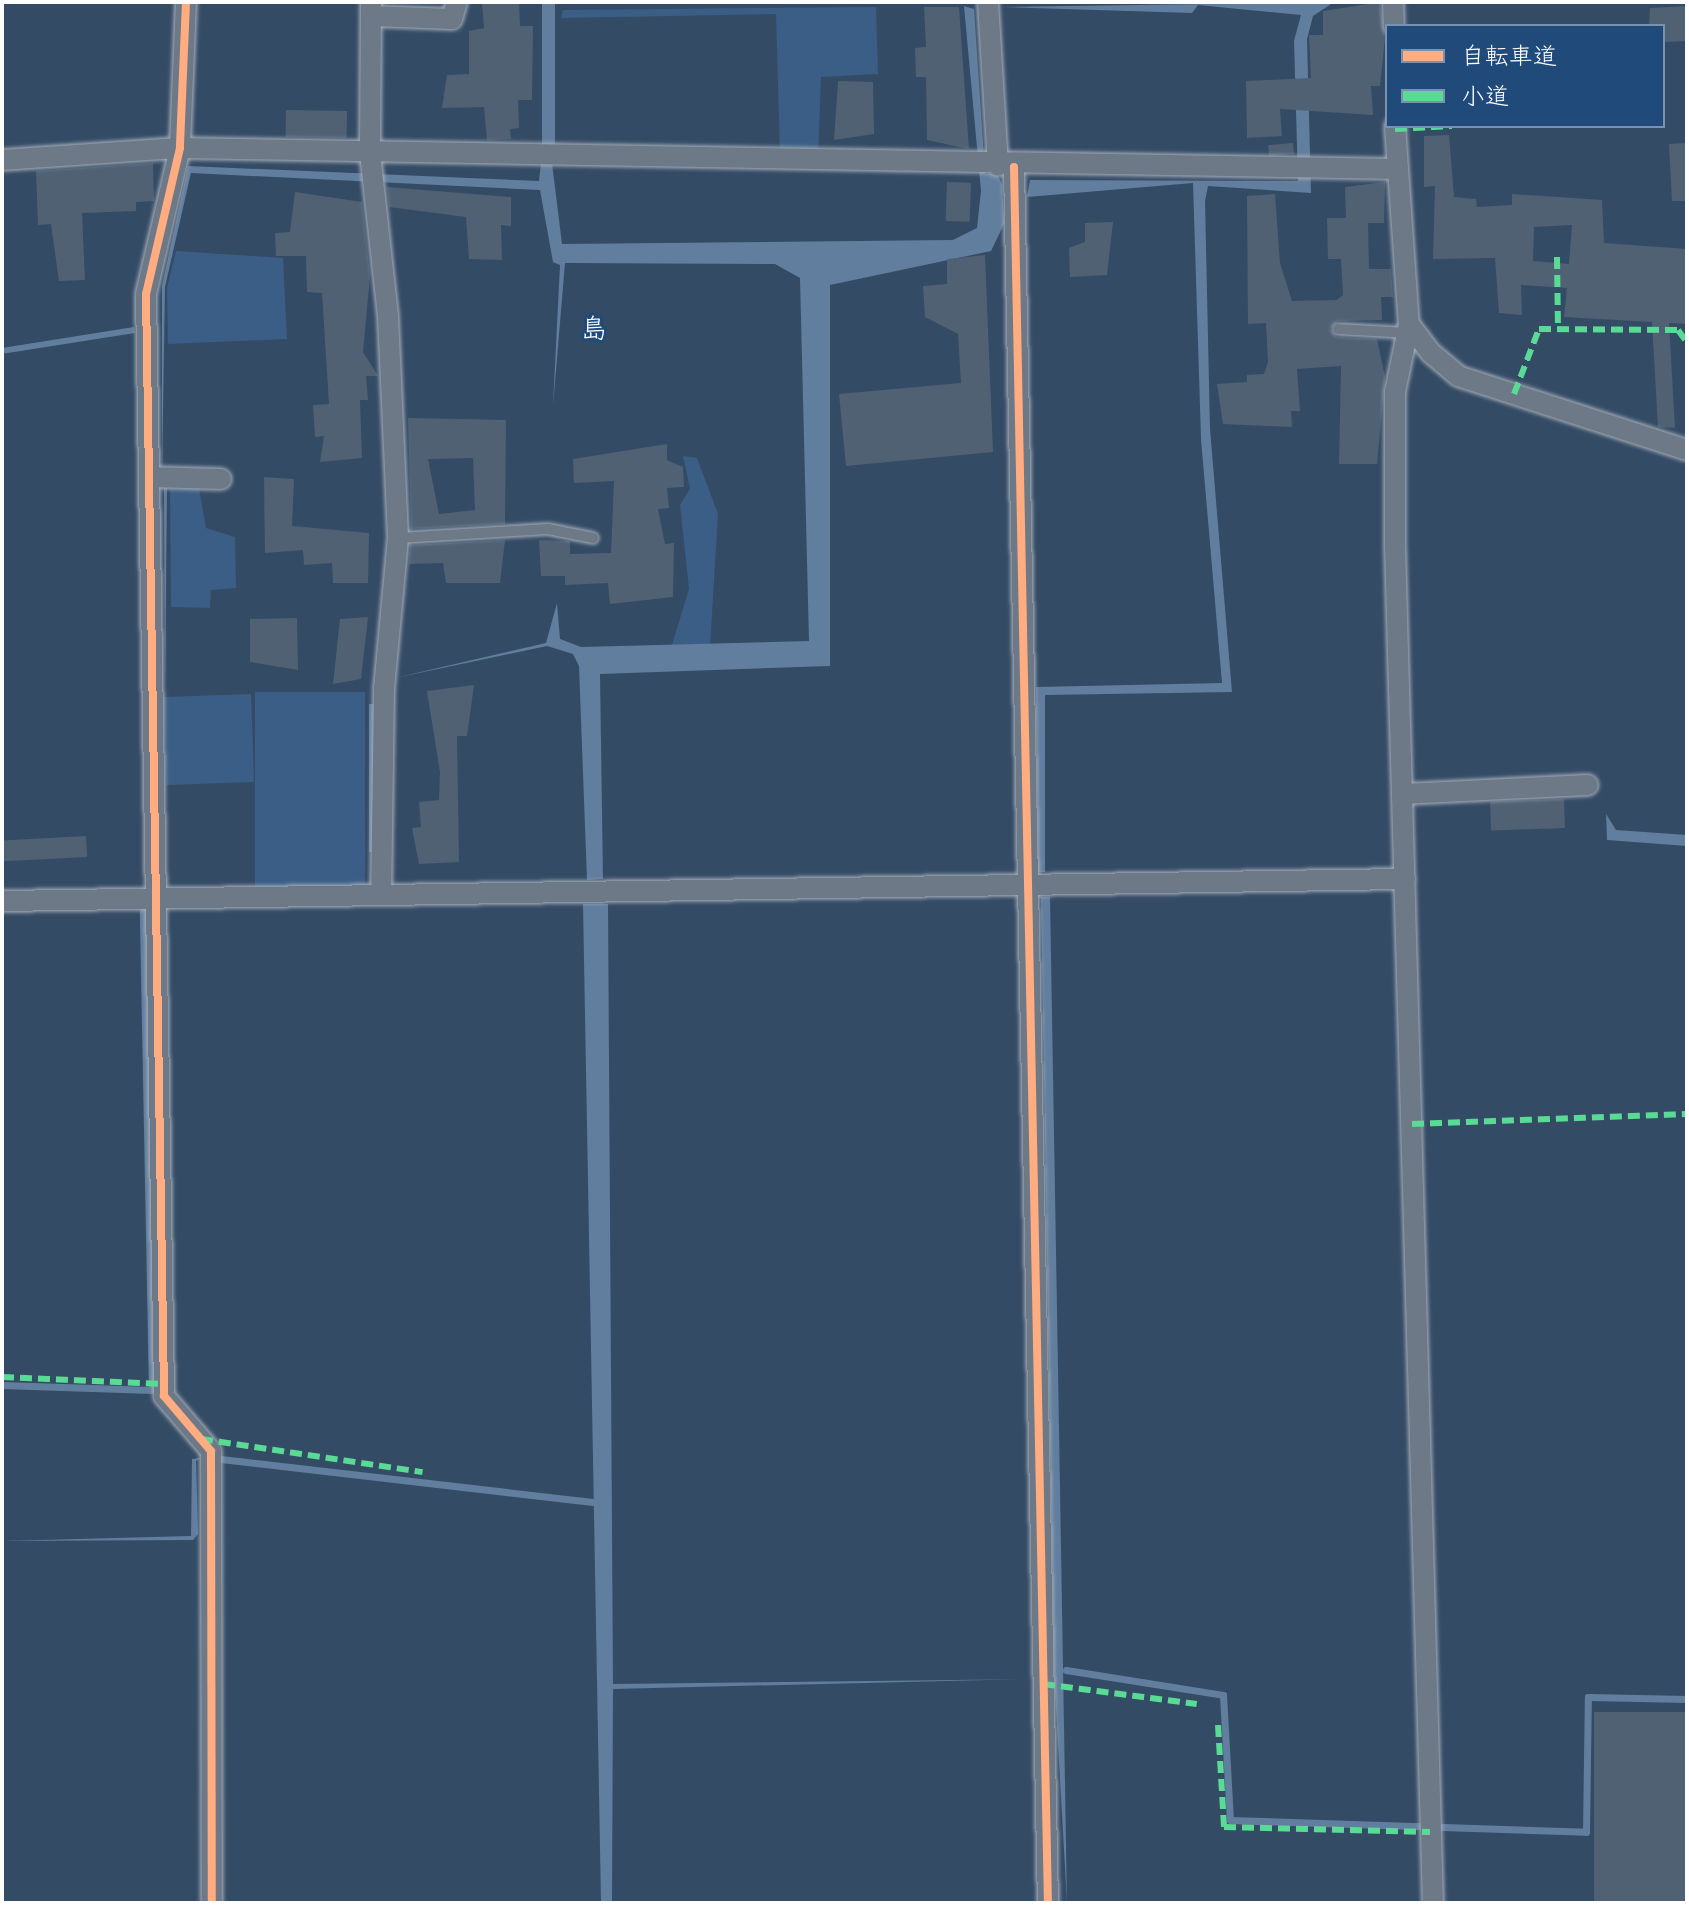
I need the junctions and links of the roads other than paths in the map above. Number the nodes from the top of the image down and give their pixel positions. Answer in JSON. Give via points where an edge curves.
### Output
{"nodes":[{"id":1,"x":186,"y":2,"type":"edge"},
{"id":2,"x":457,"y":2,"type":"edge"},
{"id":3,"x":988,"y":2,"type":"edge"},
{"id":4,"x":1393,"y":2,"type":"edge"},
{"id":5,"x":372,"y":9,"type":"edge"},
{"id":6,"x":1394,"y":24,"type":"edge"},
{"id":7,"x":1395,"y":128,"type":"edge"},
{"id":8,"x":180,"y":148,"type":"junction"},
{"id":9,"x":370,"y":153,"type":"junction"},
{"id":10,"x":2,"y":160,"type":"edge"},
{"id":11,"x":1006,"y":167,"type":"junction"},
{"id":12,"x":1398,"y":169,"type":"junction"},
{"id":13,"x":1338,"y":329,"type":"dead end"},
{"id":14,"x":1408,"y":329,"type":"junction"},
{"id":15,"x":1687,"y":450,"type":"edge"},
{"id":16,"x":149,"y":477,"type":"junction"},
{"id":17,"x":221,"y":479,"type":"dead end"},
{"id":18,"x":398,"y":538,"type":"junction"},
{"id":19,"x":593,"y":538,"type":"dead end"},
{"id":20,"x":1588,"y":785,"type":"dead end"},
{"id":21,"x":1403,"y":794,"type":"junction"},
{"id":22,"x":1405,"y":879,"type":"junction"},
{"id":23,"x":1025,"y":887,"type":"junction"},
{"id":24,"x":381,"y":895,"type":"junction"},
{"id":25,"x":156,"y":897,"type":"junction"},
{"id":26,"x":2,"y":901,"type":"edge"},
{"id":27,"x":212,"y":1903,"type":"edge"},
{"id":28,"x":1048,"y":1903,"type":"edge"},
{"id":29,"x":1433,"y":1903,"type":"edge"}],
"edges":[{"from":1,"to":8,"type":"street"},
{"from":2,"to":5,"type":"street","via":[[452,19]]},
{"from":3,"to":11,"type":"street"},
{"from":4,"to":6,"type":"street"},
{"from":5,"to":9,"type":"street"},
{"from":7,"to":12,"type":"street"},
{"from":8,"to":9,"type":"street"},
{"from":8,"to":10,"type":"street"},
{"from":8,"to":16,"type":"street","via":[[146,294]]},
{"from":9,"to":11,"type":"street"},
{"from":9,"to":18,"type":"street","via":[[388,316]]},
{"from":11,"to":12,"type":"street"},
{"from":11,"to":23,"type":"street"},
{"from":12,"to":14,"type":"street"},
{"from":13,"to":14,"type":"lane"},
{"from":14,"to":15,"type":"street","via":[[1458,376]]},
{"from":14,"to":21,"type":"street","via":[[1395,392]]},
{"from":16,"to":17,"type":"street"},
{"from":16,"to":25,"type":"street"},
{"from":18,"to":19,"type":"lane","via":[[548,529]]},
{"from":18,"to":24,"type":"street","via":[[384,688]]},
{"from":20,"to":21,"type":"street"},
{"from":21,"to":22,"type":"street"},
{"from":22,"to":23,"type":"street"},
{"from":22,"to":29,"type":"street"},
{"from":23,"to":24,"type":"street"},
{"from":23,"to":28,"type":"street"},
{"from":24,"to":25,"type":"street"},
{"from":25,"to":26,"type":"street"},
{"from":25,"to":27,"type":"street","via":[[164,1396],[211,1451]]}]}
